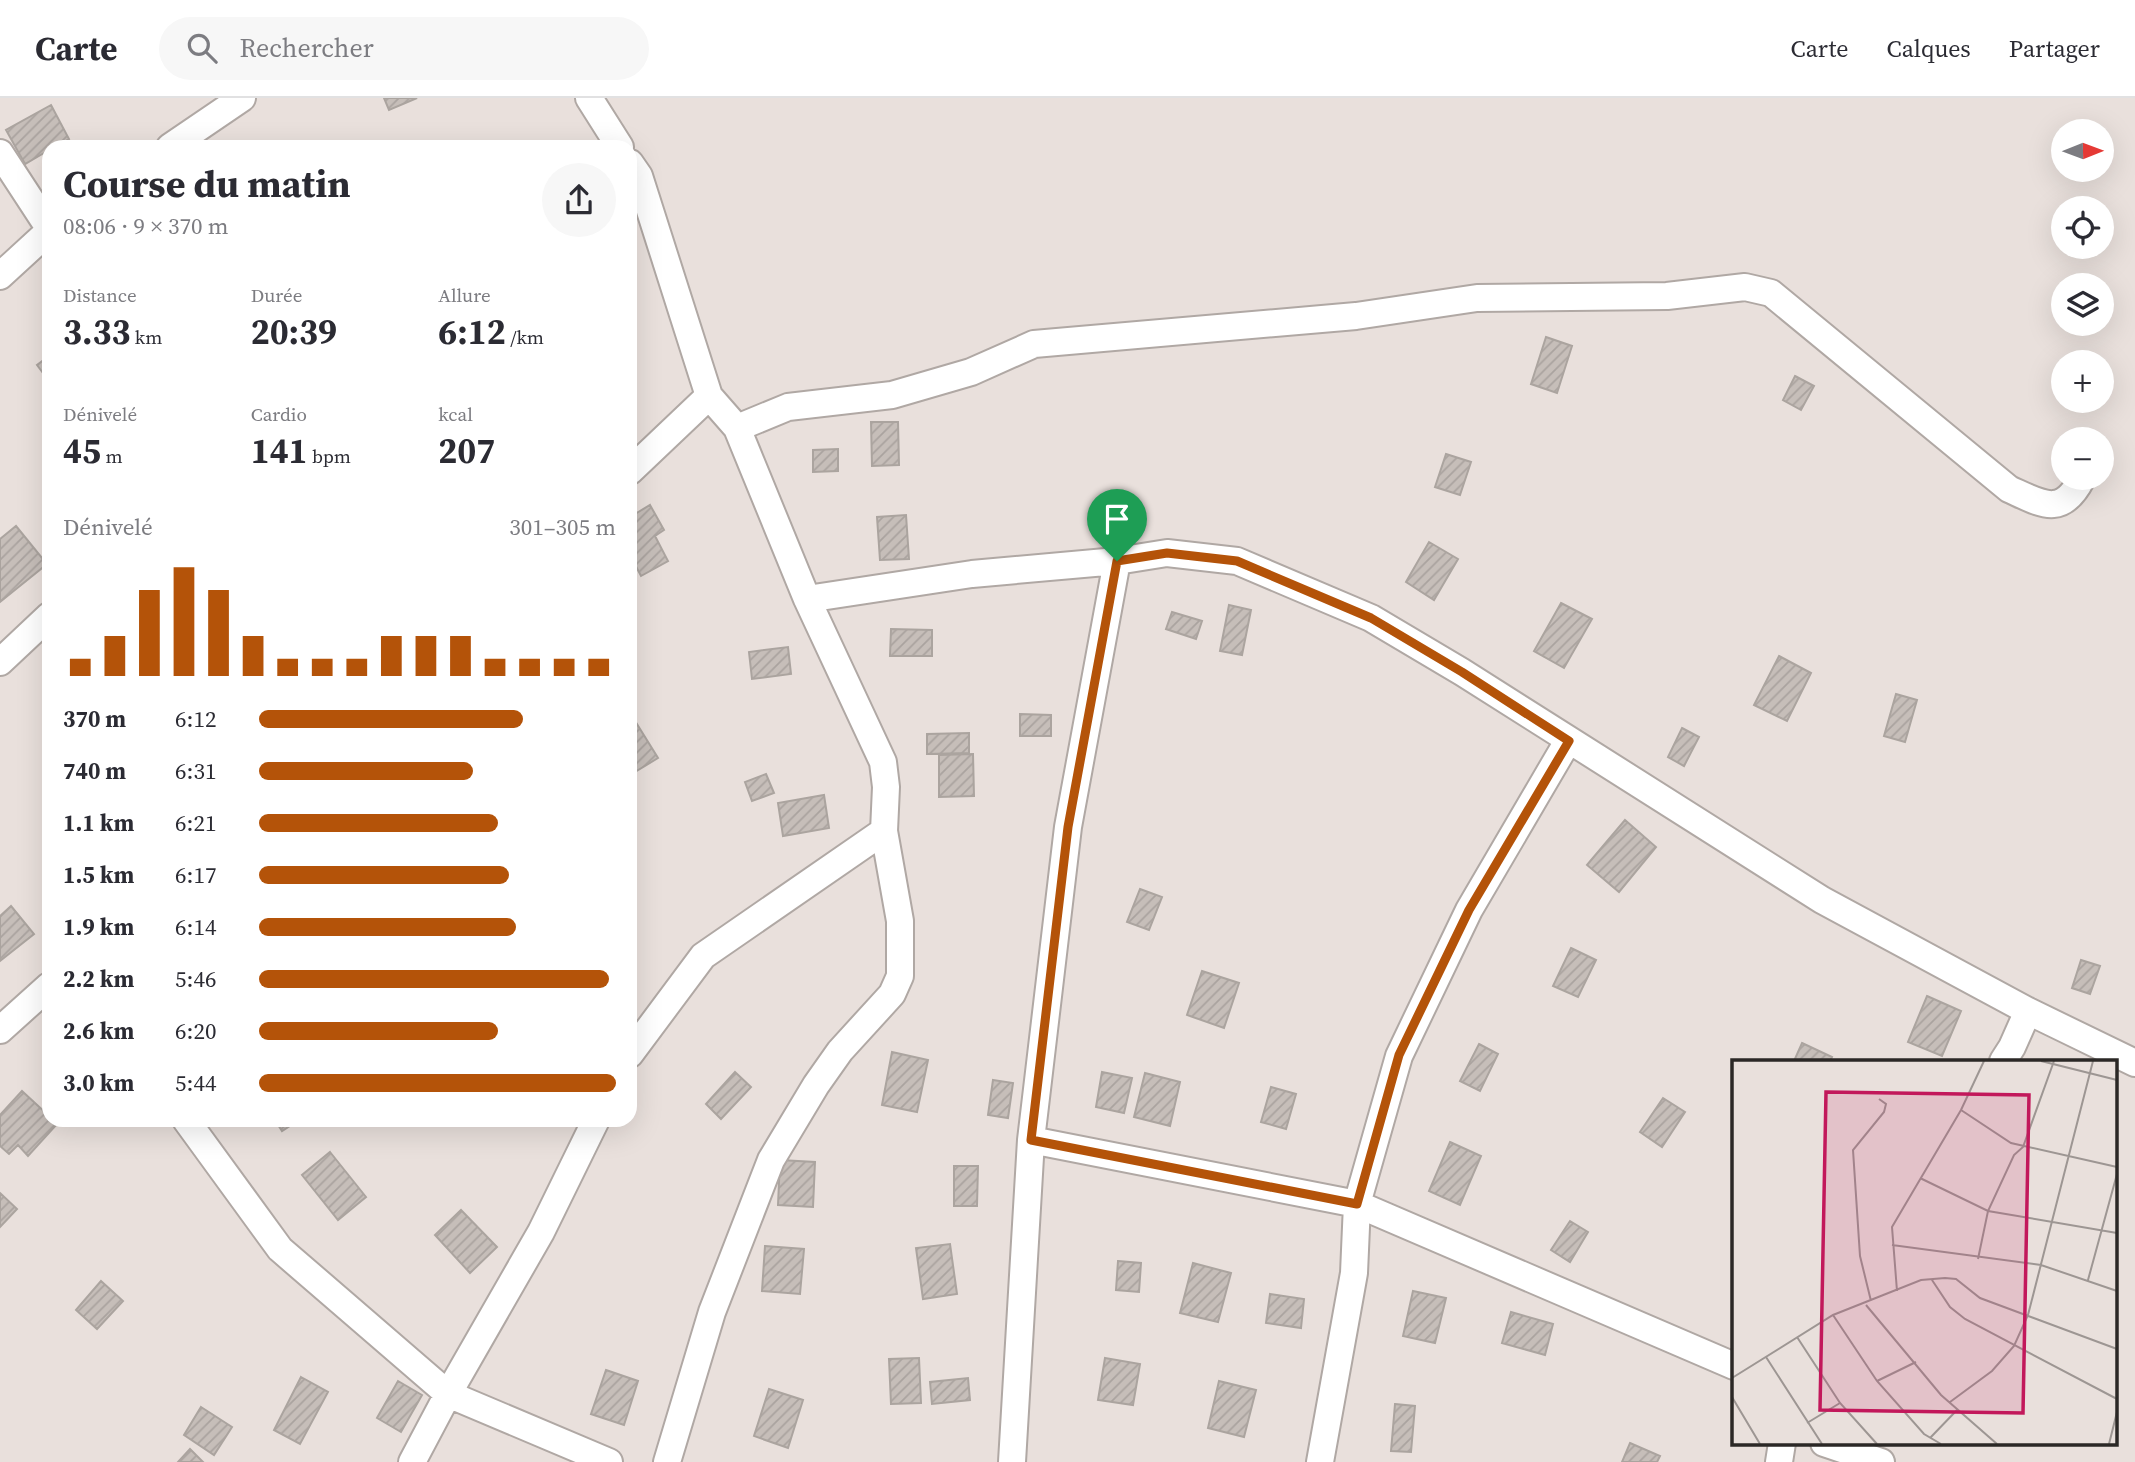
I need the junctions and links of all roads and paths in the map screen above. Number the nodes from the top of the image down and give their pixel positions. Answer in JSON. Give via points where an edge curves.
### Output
{"nodes":[{"id":1,"x":242,"y":98,"type":"edge"},
{"id":2,"x":589,"y":98,"type":"edge"},
{"id":3,"x":180,"y":140,"type":"edge"},
{"id":4,"x":616,"y":140,"type":"edge"},
{"id":5,"x":0,"y":153,"type":"edge"},
{"id":6,"x":637,"y":185,"type":"edge"},
{"id":7,"x":42,"y":218,"type":"edge"},
{"id":8,"x":42,"y":236,"type":"edge"},
{"id":9,"x":0,"y":276,"type":"edge"},
{"id":10,"x":709,"y":396,"type":"junction"},
{"id":11,"x":737,"y":428,"type":"junction"},
{"id":12,"x":637,"y":464,"type":"edge"},
{"id":13,"x":2076,"y":490,"type":"edge"},
{"id":14,"x":1117,"y":561,"type":"junction"},
{"id":15,"x":807,"y":599,"type":"junction"},
{"id":16,"x":42,"y":623,"type":"edge"},
{"id":17,"x":0,"y":662,"type":"edge"},
{"id":18,"x":1569,"y":741,"type":"junction"},
{"id":19,"x":884,"y":831,"type":"junction"},
{"id":20,"x":42,"y":991,"type":"edge"},
{"id":21,"x":2028,"y":1011,"type":"junction"},
{"id":22,"x":5,"y":1016,"type":"edge"},
{"id":23,"x":637,"y":1045,"type":"edge"},
{"id":24,"x":2004,"y":1060,"type":"edge"},
{"id":25,"x":2135,"y":1063,"type":"edge"},
{"id":26,"x":191,"y":1127,"type":"edge"},
{"id":27,"x":593,"y":1127,"type":"edge"},
{"id":28,"x":1031,"y":1140,"type":"junction"},
{"id":29,"x":1357,"y":1204,"type":"junction"},
{"id":30,"x":1732,"y":1365,"type":"edge"},
{"id":31,"x":448,"y":1394,"type":"junction"},
{"id":32,"x":1782,"y":1444,"type":"edge"},
{"id":33,"x":1827,"y":1444,"type":"edge"},
{"id":34,"x":412,"y":1462,"type":"edge"},
{"id":35,"x":609,"y":1462,"type":"edge"},
{"id":36,"x":667,"y":1462,"type":"edge"},
{"id":37,"x":1012,"y":1462,"type":"edge"},
{"id":38,"x":1320,"y":1462,"type":"edge"},
{"id":39,"x":1779,"y":1462,"type":"edge"},
{"id":40,"x":1881,"y":1462,"type":"edge"}],
"edges":[{"from":1,"to":3,"type":"street"},
{"from":2,"to":4,"type":"street"},
{"from":5,"to":7,"type":"street"},
{"from":6,"to":10,"type":"street"},
{"from":8,"to":9,"type":"street"},
{"from":10,"to":11,"type":"street"},
{"from":10,"to":12,"type":"street"},
{"from":11,"to":13,"type":"street","via":[[788,407],[892,395],[971,372],[1034,344],[1356,316],[1477,298],[1667,296],[1745,287],[1771,293],[2009,489],[2043,504],[2058,504]]},
{"from":11,"to":15,"type":"street"},
{"from":14,"to":15,"type":"street","via":[[972,574]]},
{"from":14,"to":18,"type":"street","via":[[1167,553],[1237,561],[1371,618]]},
{"from":14,"to":28,"type":"street","via":[[1068,827]]},
{"from":15,"to":19,"type":"street","via":[[883,762]]},
{"from":16,"to":17,"type":"street"},
{"from":18,"to":21,"type":"street","via":[[1822,900]]},
{"from":18,"to":29,"type":"street","via":[[1469,910],[1399,1055]]},
{"from":19,"to":23,"type":"street","via":[[703,956]]},
{"from":19,"to":36,"type":"street","via":[[900,921],[900,976],[892,994],[840,1051],[771,1160],[712,1312]]},
{"from":20,"to":22,"type":"street"},
{"from":21,"to":24,"type":"street"},
{"from":21,"to":25,"type":"street"},
{"from":26,"to":31,"type":"street","via":[[280,1249]]},
{"from":27,"to":31,"type":"street","via":[[541,1232]]},
{"from":28,"to":29,"type":"street"},
{"from":28,"to":37,"type":"street"},
{"from":29,"to":30,"type":"street"},
{"from":29,"to":38,"type":"street","via":[[1354,1273]]},
{"from":31,"to":34,"type":"street"},
{"from":31,"to":35,"type":"street"},
{"from":32,"to":39,"type":"street"},
{"from":33,"to":40,"type":"street"}]}
